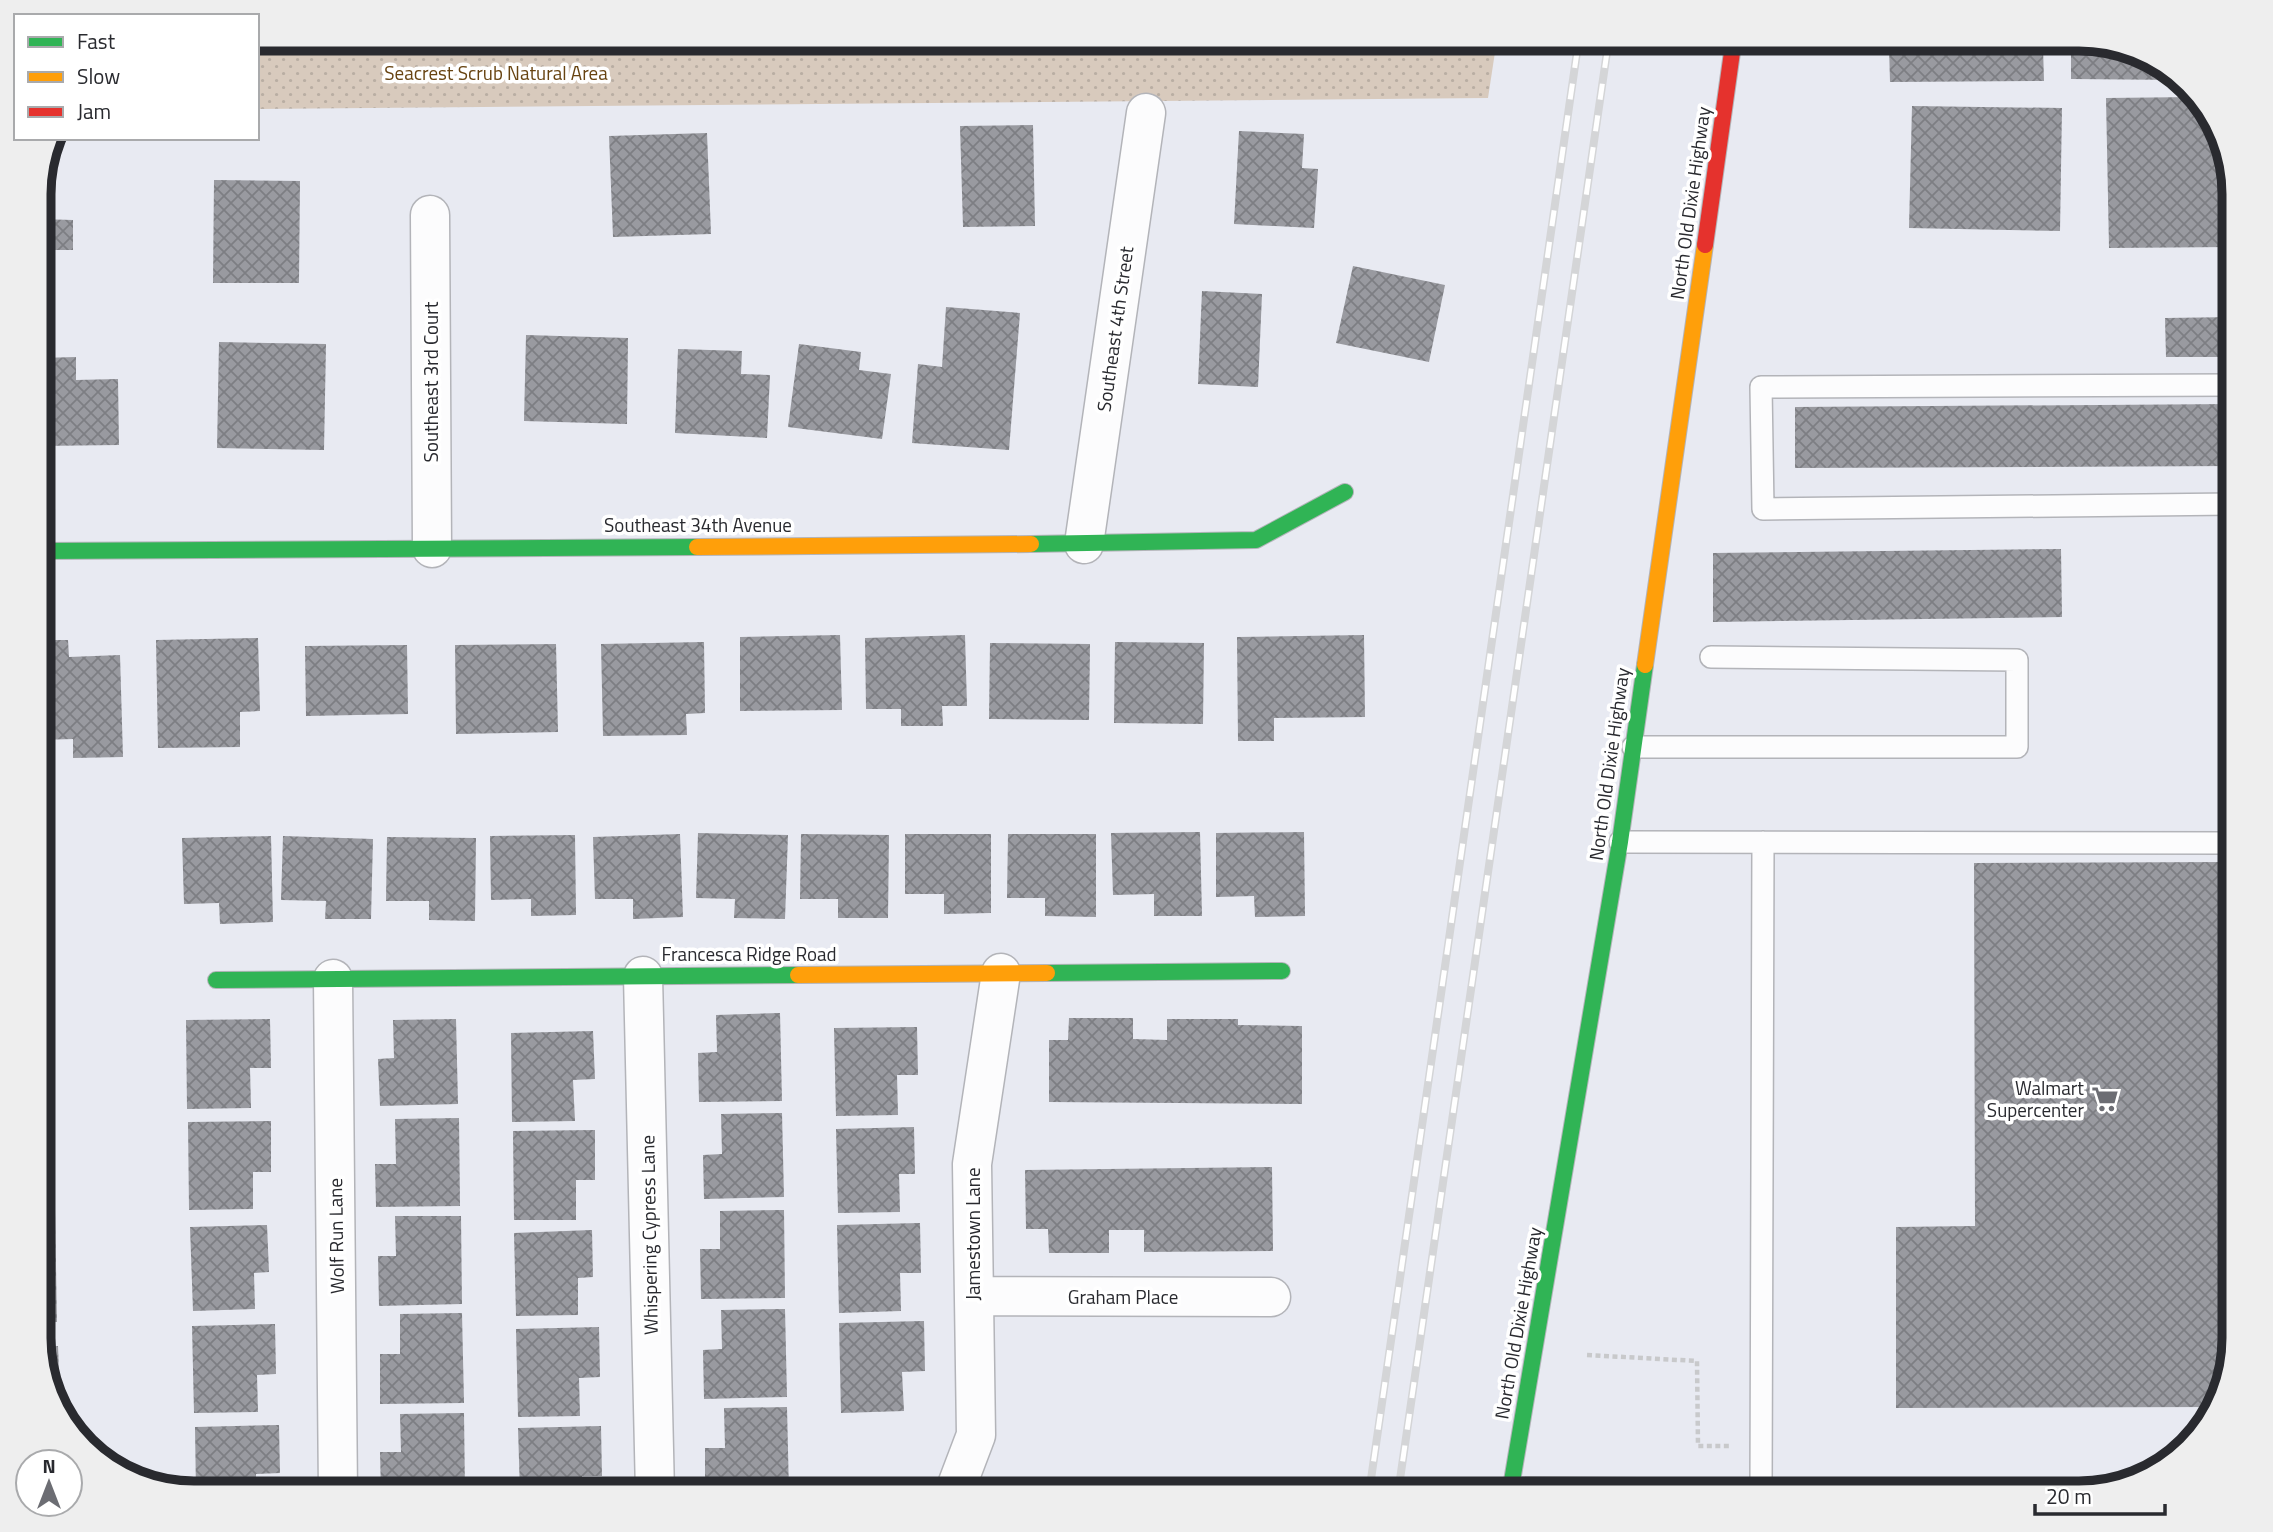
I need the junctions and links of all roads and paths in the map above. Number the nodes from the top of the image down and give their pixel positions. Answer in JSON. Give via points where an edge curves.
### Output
{"nodes":[{"id":1,"x":1732,"y":51,"type":"edge"},
{"id":2,"x":1146,"y":113,"type":"dead end"},
{"id":3,"x":430,"y":215,"type":"dead end"},
{"id":4,"x":2222,"y":385,"type":"edge"},
{"id":5,"x":1345,"y":492,"type":"dead end"},
{"id":6,"x":2222,"y":504,"type":"edge"},
{"id":7,"x":1084,"y":544,"type":"junction"},
{"id":8,"x":432,"y":548,"type":"junction"},
{"id":9,"x":51,"y":551,"type":"edge"},
{"id":10,"x":1711,"y":657,"type":"dead end"},
{"id":11,"x":1633,"y":747,"type":"junction"},
{"id":12,"x":1620,"y":842,"type":"junction"},
{"id":13,"x":1763,"y":842,"type":"junction"},
{"id":14,"x":2222,"y":843,"type":"edge"},
{"id":15,"x":1282,"y":971,"type":"dead end"},
{"id":16,"x":1001,"y":973,"type":"junction"},
{"id":17,"x":643,"y":976,"type":"junction"},
{"id":18,"x":216,"y":979,"type":"dead end"},
{"id":19,"x":333,"y":979,"type":"junction"},
{"id":20,"x":974,"y":1296,"type":"junction"},
{"id":21,"x":1271,"y":1297,"type":"dead end"},
{"id":22,"x":1587,"y":1355,"type":"dead end"},
{"id":23,"x":1737,"y":1446,"type":"dead end"},
{"id":24,"x":338,"y":1481,"type":"edge"},
{"id":25,"x":656,"y":1481,"type":"edge"},
{"id":26,"x":959,"y":1481,"type":"edge"},
{"id":27,"x":1513,"y":1481,"type":"edge"},
{"id":28,"x":1762,"y":1481,"type":"edge"}],
"edges":[{"from":1,"to":11,"type":"street","name":"North Old Dixie Highway"},
{"from":2,"to":7,"type":"street","name":"Southeast 4th Street"},
{"from":3,"to":8,"type":"street","name":"Southeast 3rd Court"},
{"from":4,"to":6,"type":"lane","via":[[1761,387],[1763,509]]},
{"from":5,"to":7,"type":"street","name":"Southeast 34th Avenue","via":[[1256,540]]},
{"from":7,"to":8,"type":"street","name":"Southeast 34th Avenue"},
{"from":8,"to":9,"type":"street","name":"Southeast 34th Avenue"},
{"from":10,"to":11,"type":"lane","via":[[2017,660],[2017,747]]},
{"from":11,"to":12,"type":"street","name":"North Old Dixie Highway"},
{"from":12,"to":13,"type":"lane"},
{"from":12,"to":27,"type":"street","name":"North Old Dixie Highway"},
{"from":13,"to":14,"type":"lane"},
{"from":13,"to":28,"type":"lane"},
{"from":15,"to":16,"type":"street","name":"Francesca Ridge Road"},
{"from":16,"to":17,"type":"street","name":"Francesca Ridge Road"},
{"from":16,"to":20,"type":"street","name":"Jamestown Lane","via":[[972,1164]]},
{"from":17,"to":19,"type":"street","name":"Francesca Ridge Road"},
{"from":17,"to":25,"type":"street","name":"Whispering Cypress Lane"},
{"from":18,"to":19,"type":"street","name":"Francesca Ridge Road"},
{"from":19,"to":24,"type":"street","name":"Wolf Run Lane"},
{"from":20,"to":21,"type":"street","name":"Graham Place"},
{"from":20,"to":26,"type":"street","name":"Jamestown Lane","via":[[976,1435]]},
{"from":22,"to":23,"type":"path","via":[[1697,1361],[1698,1446]]}]}
